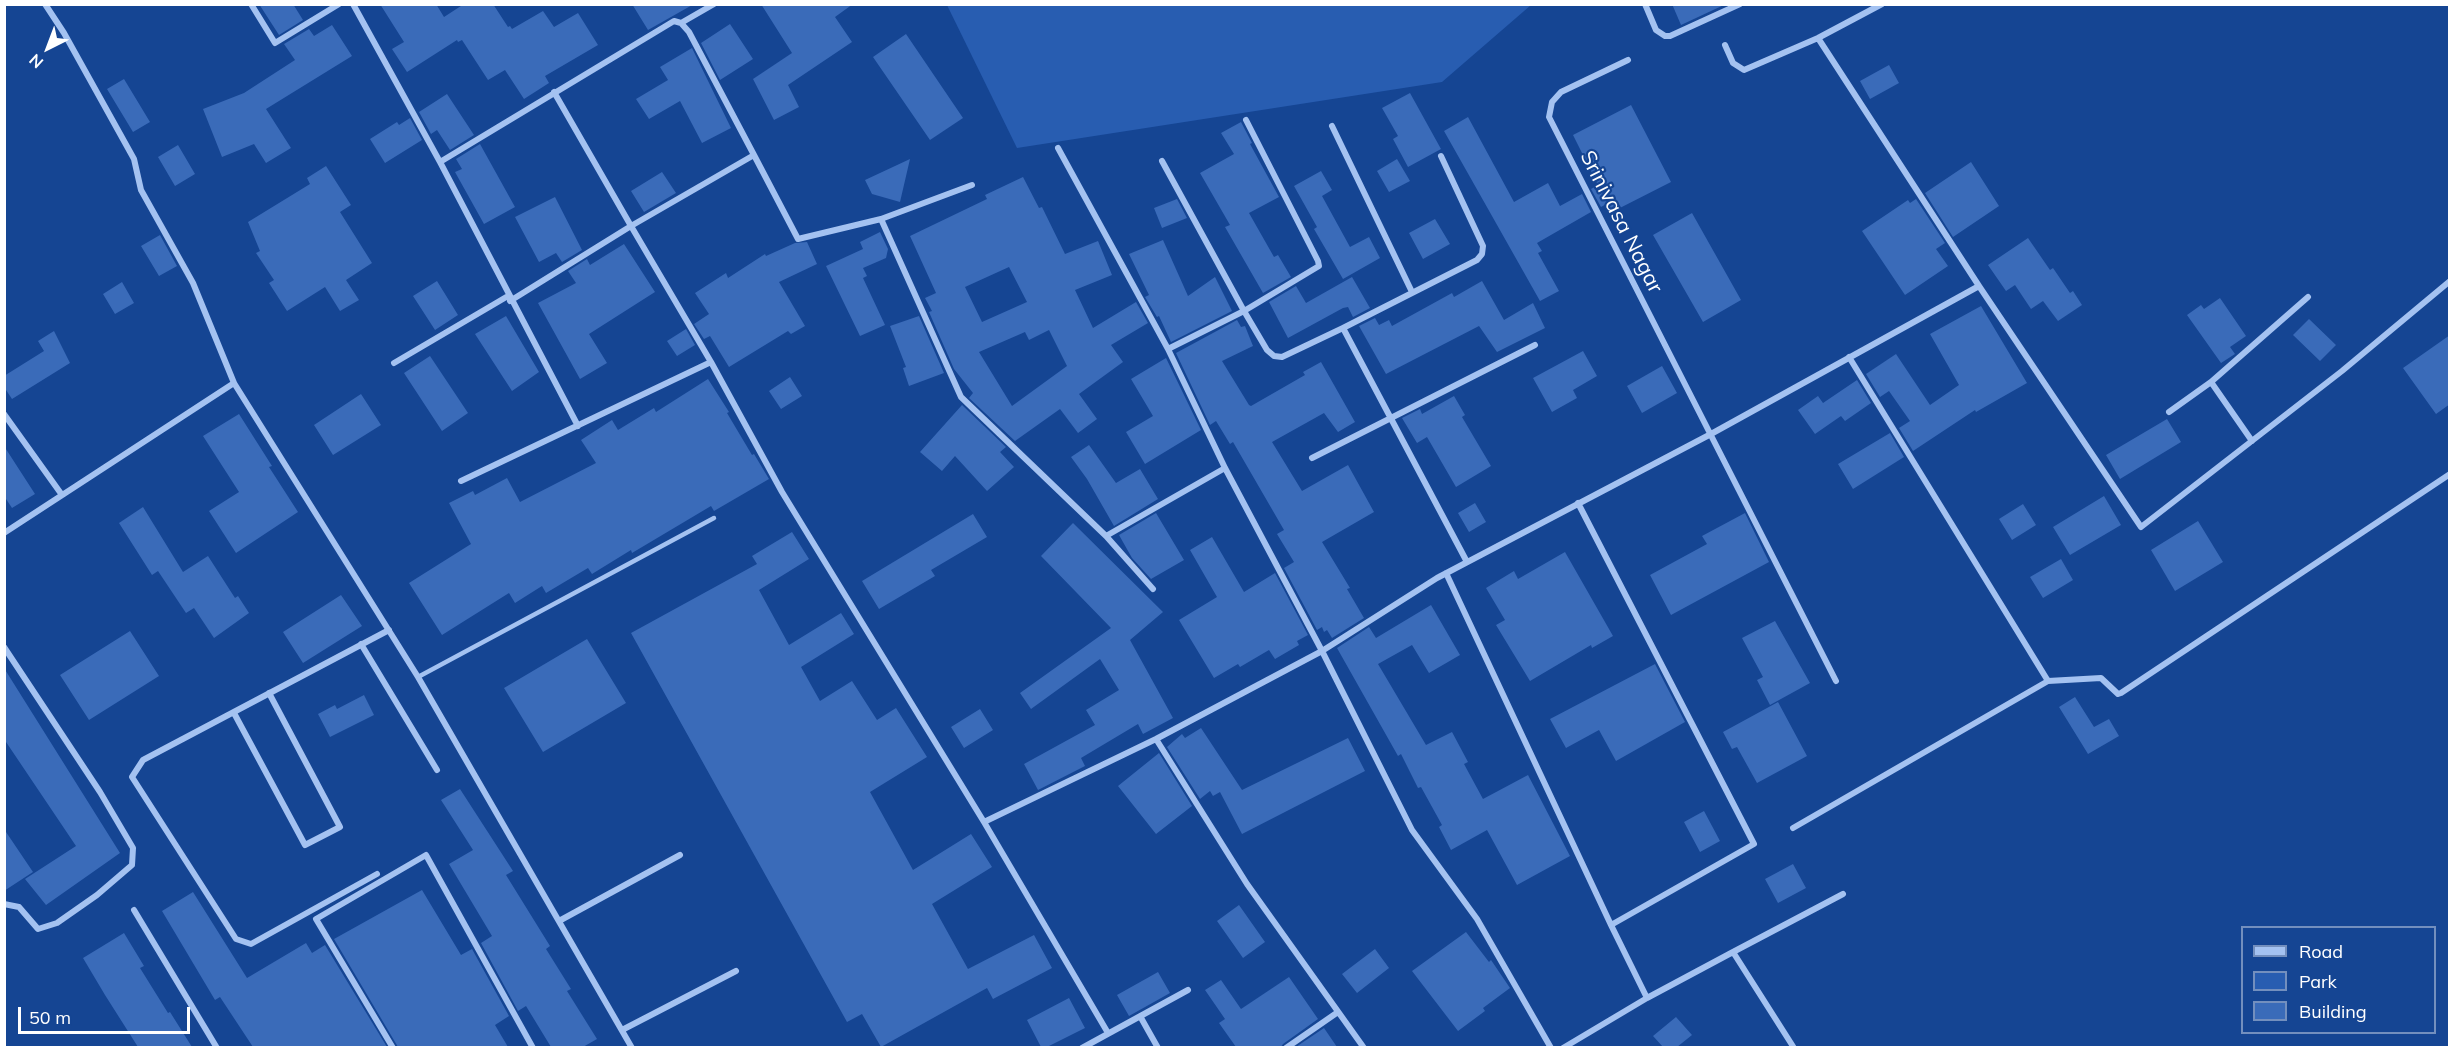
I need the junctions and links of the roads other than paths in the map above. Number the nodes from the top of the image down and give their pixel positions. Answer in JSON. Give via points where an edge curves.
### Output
{"nodes":[{"id":1,"x":45,"y":4,"type":"edge"},
{"id":2,"x":251,"y":4,"type":"edge"},
{"id":3,"x":339,"y":4,"type":"edge"},
{"id":4,"x":353,"y":4,"type":"edge"},
{"id":5,"x":714,"y":4,"type":"edge"},
{"id":6,"x":1645,"y":4,"type":"edge"},
{"id":7,"x":1740,"y":4,"type":"edge"},
{"id":8,"x":1882,"y":4,"type":"edge"},
{"id":9,"x":681,"y":23,"type":"junction"},
{"id":10,"x":1818,"y":38,"type":"junction"},
{"id":11,"x":1725,"y":45,"type":"dead end"},
{"id":12,"x":1628,"y":60,"type":"dead end"},
{"id":13,"x":554,"y":92,"type":"junction"},
{"id":14,"x":1246,"y":120,"type":"dead end"},
{"id":15,"x":1332,"y":126,"type":"dead end"},
{"id":16,"x":1058,"y":148,"type":"dead end"},
{"id":17,"x":754,"y":155,"type":"junction"},
{"id":18,"x":1441,"y":156,"type":"dead end"},
{"id":19,"x":1162,"y":161,"type":"dead end"},
{"id":20,"x":440,"y":162,"type":"junction"},
{"id":21,"x":972,"y":185,"type":"dead end"},
{"id":22,"x":881,"y":219,"type":"junction"},
{"id":23,"x":631,"y":226,"type":"junction"},
{"id":24,"x":2450,"y":281,"type":"edge"},
{"id":25,"x":1979,"y":286,"type":"junction"},
{"id":26,"x":1412,"y":292,"type":"junction"},
{"id":27,"x":2308,"y":297,"type":"dead end"},
{"id":28,"x":509,"y":298,"type":"junction"},
{"id":29,"x":1244,"y":311,"type":"junction"},
{"id":30,"x":1343,"y":328,"type":"junction"},
{"id":31,"x":1535,"y":345,"type":"dead end"},
{"id":32,"x":1168,"y":349,"type":"junction"},
{"id":33,"x":1849,"y":357,"type":"junction"},
{"id":34,"x":711,"y":362,"type":"junction"},
{"id":35,"x":394,"y":363,"type":"dead end"},
{"id":36,"x":2211,"y":382,"type":"junction"},
{"id":37,"x":234,"y":383,"type":"junction"},
{"id":38,"x":2169,"y":412,"type":"dead end"},
{"id":39,"x":4,"y":414,"type":"edge"},
{"id":40,"x":1390,"y":417,"type":"junction"},
{"id":41,"x":578,"y":426,"type":"junction"},
{"id":42,"x":1711,"y":434,"type":"junction"},
{"id":43,"x":2252,"y":441,"type":"junction"},
{"id":44,"x":1312,"y":458,"type":"dead end"},
{"id":45,"x":1225,"y":468,"type":"junction"},
{"id":46,"x":2450,"y":474,"type":"edge"},
{"id":47,"x":461,"y":481,"type":"dead end"},
{"id":48,"x":62,"y":495,"type":"junction"},
{"id":49,"x":1578,"y":503,"type":"junction"},
{"id":50,"x":714,"y":518,"type":"dead end"},
{"id":51,"x":4,"y":533,"type":"edge"},
{"id":52,"x":1106,"y":536,"type":"junction"},
{"id":53,"x":1467,"y":562,"type":"junction"},
{"id":54,"x":1446,"y":573,"type":"junction"},
{"id":55,"x":1153,"y":589,"type":"dead end"},
{"id":56,"x":389,"y":630,"type":"junction"},
{"id":57,"x":361,"y":644,"type":"junction"},
{"id":58,"x":4,"y":648,"type":"edge"},
{"id":59,"x":1322,"y":651,"type":"junction"},
{"id":60,"x":418,"y":677,"type":"junction"},
{"id":61,"x":1836,"y":681,"type":"dead end"},
{"id":62,"x":2048,"y":681,"type":"junction"},
{"id":63,"x":269,"y":693,"type":"junction"},
{"id":64,"x":234,"y":713,"type":"junction"},
{"id":65,"x":1156,"y":739,"type":"junction"},
{"id":66,"x":437,"y":770,"type":"dead end"},
{"id":67,"x":984,"y":822,"type":"junction"},
{"id":68,"x":1793,"y":828,"type":"dead end"},
{"id":69,"x":680,"y":855,"type":"dead end"},
{"id":70,"x":377,"y":874,"type":"dead end"},
{"id":71,"x":1843,"y":894,"type":"dead end"},
{"id":72,"x":4,"y":904,"type":"edge"},
{"id":73,"x":134,"y":910,"type":"dead end"},
{"id":74,"x":559,"y":921,"type":"junction"},
{"id":75,"x":1611,"y":925,"type":"junction"},
{"id":76,"x":1733,"y":952,"type":"junction"},
{"id":77,"x":736,"y":970,"type":"dead end"},
{"id":78,"x":1188,"y":990,"type":"dead end"},
{"id":79,"x":1647,"y":998,"type":"junction"},
{"id":80,"x":1338,"y":1012,"type":"junction"},
{"id":81,"x":1140,"y":1016,"type":"junction"},
{"id":82,"x":622,"y":1030,"type":"junction"},
{"id":83,"x":1108,"y":1033,"type":"junction"},
{"id":84,"x":217,"y":1047,"type":"edge"},
{"id":85,"x":393,"y":1047,"type":"edge"},
{"id":86,"x":533,"y":1047,"type":"edge"},
{"id":87,"x":632,"y":1047,"type":"edge"},
{"id":88,"x":1082,"y":1047,"type":"edge"},
{"id":89,"x":1158,"y":1047,"type":"edge"},
{"id":90,"x":1287,"y":1047,"type":"edge"},
{"id":91,"x":1364,"y":1047,"type":"edge"},
{"id":92,"x":1551,"y":1047,"type":"edge"},
{"id":93,"x":1563,"y":1047,"type":"edge"},
{"id":94,"x":1794,"y":1047,"type":"edge"}],
"edges":[{"from":1,"to":37,"type":"street","via":[[134,159],[141,190],[193,283]]},
{"from":2,"to":3,"type":"street","via":[[275,43]]},
{"from":4,"to":20,"type":"street"},
{"from":5,"to":9,"type":"street"},
{"from":6,"to":7,"type":"street","via":[[1656,30],[1665,36]]},
{"from":8,"to":10,"type":"street"},
{"from":9,"to":13,"type":"street","via":[[666,25]]},
{"from":9,"to":17,"type":"street"},
{"from":10,"to":11,"type":"street","via":[[1744,70],[1732,63]]},
{"from":10,"to":25,"type":"street"},
{"from":12,"to":42,"type":"street","name":"Srinivasa Nagar","via":[[1561,92],[1552,102],[1549,117]]},
{"from":13,"to":20,"type":"street"},
{"from":13,"to":23,"type":"street"},
{"from":14,"to":29,"type":"street","via":[[1319,266]]},
{"from":15,"to":26,"type":"street"},
{"from":16,"to":32,"type":"street"},
{"from":17,"to":22,"type":"street","via":[[798,239]]},
{"from":17,"to":23,"type":"street"},
{"from":18,"to":26,"type":"street","via":[[1483,246],[1482,254]]},
{"from":19,"to":29,"type":"street"},
{"from":20,"to":28,"type":"street"},
{"from":21,"to":22,"type":"street"},
{"from":22,"to":52,"type":"street","via":[[962,397]]},
{"from":23,"to":28,"type":"street"},
{"from":23,"to":34,"type":"street"},
{"from":24,"to":43,"type":"street"},
{"from":25,"to":33,"type":"street"},
{"from":25,"to":43,"type":"street","via":[[2141,527]]},
{"from":26,"to":30,"type":"street"},
{"from":27,"to":36,"type":"street"},
{"from":28,"to":35,"type":"street"},
{"from":28,"to":41,"type":"street"},
{"from":29,"to":30,"type":"street","via":[[1274,356],[1282,357]]},
{"from":29,"to":32,"type":"street"},
{"from":30,"to":40,"type":"street"},
{"from":31,"to":40,"type":"street"},
{"from":32,"to":45,"type":"street"},
{"from":33,"to":42,"type":"street"},
{"from":33,"to":62,"type":"street"},
{"from":34,"to":41,"type":"street"},
{"from":34,"to":67,"type":"street","via":[[782,492]]},
{"from":36,"to":38,"type":"street"},
{"from":36,"to":43,"type":"street"},
{"from":37,"to":48,"type":"street"},
{"from":37,"to":56,"type":"street"},
{"from":39,"to":48,"type":"street"},
{"from":40,"to":44,"type":"street"},
{"from":40,"to":53,"type":"street"},
{"from":41,"to":47,"type":"street"},
{"from":42,"to":49,"type":"street"},
{"from":42,"to":61,"type":"street"},
{"from":45,"to":52,"type":"street"},
{"from":45,"to":59,"type":"street"},
{"from":46,"to":62,"type":"street","via":[[2121,693],[2101,678]]},
{"from":48,"to":51,"type":"street"},
{"from":49,"to":53,"type":"street"},
{"from":49,"to":75,"type":"street","via":[[1754,844]]},
{"from":50,"to":60,"type":"lane"},
{"from":52,"to":55,"type":"street"},
{"from":53,"to":54,"type":"street"},
{"from":54,"to":59,"type":"street"},
{"from":54,"to":75,"type":"street"},
{"from":56,"to":57,"type":"street"},
{"from":56,"to":60,"type":"street"},
{"from":57,"to":63,"type":"street"},
{"from":57,"to":66,"type":"street"},
{"from":58,"to":72,"type":"street","via":[[100,792],[133,849],[132,865],[57,923],[38,929],[19,907]]},
{"from":59,"to":65,"type":"street"},
{"from":59,"to":92,"type":"street","via":[[1412,830],[1477,919]]},
{"from":60,"to":74,"type":"street"},
{"from":62,"to":68,"type":"street"},
{"from":63,"to":64,"type":"street"},
{"from":63,"to":64,"type":"street","via":[[340,827],[304,844]]},
{"from":64,"to":70,"type":"street","via":[[143,760],[132,777],[236,939],[250,944]]},
{"from":65,"to":67,"type":"street"},
{"from":65,"to":80,"type":"street","via":[[1247,885]]},
{"from":67,"to":83,"type":"street"},
{"from":69,"to":74,"type":"street"},
{"from":71,"to":76,"type":"street"},
{"from":73,"to":84,"type":"street"},
{"from":74,"to":82,"type":"street"},
{"from":75,"to":79,"type":"street"},
{"from":76,"to":79,"type":"street"},
{"from":76,"to":94,"type":"street"},
{"from":77,"to":82,"type":"street"},
{"from":78,"to":81,"type":"street"},
{"from":79,"to":93,"type":"street"},
{"from":80,"to":90,"type":"street"},
{"from":80,"to":91,"type":"street"},
{"from":81,"to":83,"type":"street"},
{"from":81,"to":89,"type":"street"},
{"from":82,"to":87,"type":"street"},
{"from":83,"to":88,"type":"street"},
{"from":85,"to":86,"type":"street","via":[[316,919],[426,855]]}]}
